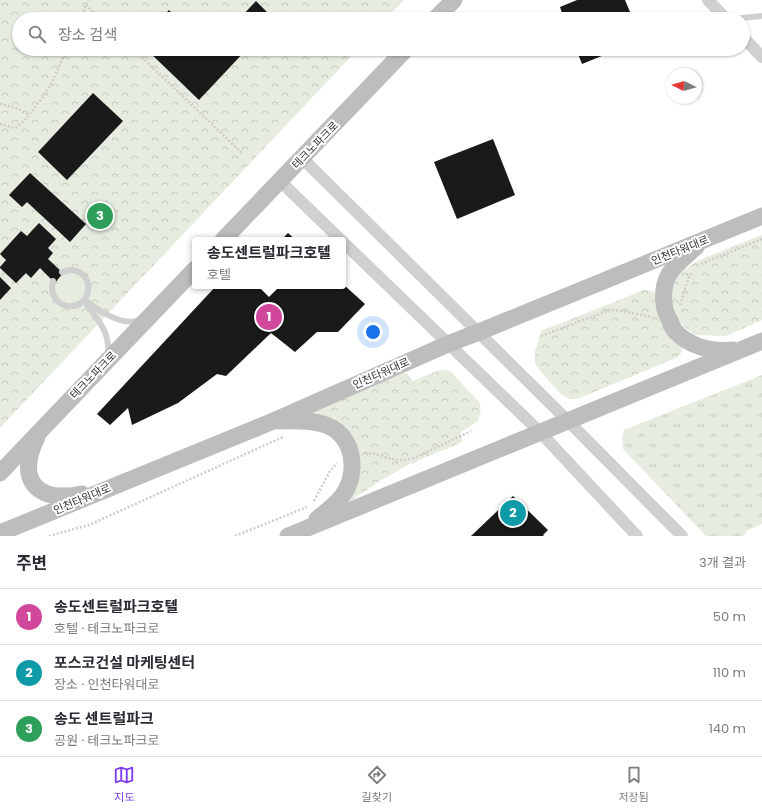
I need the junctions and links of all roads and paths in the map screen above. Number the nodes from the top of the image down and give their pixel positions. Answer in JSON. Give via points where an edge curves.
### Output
{"nodes":[{"id":1,"x":88,"y":0,"type":"edge"},
{"id":2,"x":440,"y":0,"type":"edge"},
{"id":3,"x":454,"y":0,"type":"edge"},
{"id":4,"x":708,"y":0,"type":"edge"},
{"id":5,"x":86,"y":5,"type":"junction"},
{"id":6,"x":83,"y":12,"type":"edge"},
{"id":7,"x":94,"y":12,"type":"edge"},
{"id":8,"x":436,"y":12,"type":"edge"},
{"id":9,"x":441,"y":12,"type":"edge"},
{"id":10,"x":719,"y":12,"type":"edge"},
{"id":11,"x":762,"y":16,"type":"edge"},
{"id":12,"x":750,"y":17,"type":"edge"},
{"id":13,"x":750,"y":44,"type":"edge"},
{"id":14,"x":64,"y":56,"type":"edge"},
{"id":15,"x":140,"y":56,"type":"edge"},
{"id":16,"x":399,"y":56,"type":"edge"},
{"id":17,"x":762,"y":57,"type":"edge"},
{"id":18,"x":0,"y":104,"type":"edge"},
{"id":19,"x":29,"y":115,"type":"junction"},
{"id":20,"x":0,"y":124,"type":"edge"},
{"id":21,"x":243,"y":154,"type":"dead end"},
{"id":22,"x":302,"y":158,"type":"junction"},
{"id":23,"x":280,"y":181,"type":"junction"},
{"id":24,"x":762,"y":216,"type":"edge"},
{"id":25,"x":226,"y":237,"type":"edge"},
{"id":26,"x":338,"y":237,"type":"edge"},
{"id":27,"x":705,"y":239,"type":"junction"},
{"id":28,"x":346,"y":245,"type":"edge"},
{"id":29,"x":62,"y":272,"type":"dead end"},
{"id":30,"x":192,"y":272,"type":"edge"},
{"id":31,"x":53,"y":281,"type":"dead end"},
{"id":32,"x":84,"y":300,"type":"junction"},
{"id":33,"x":149,"y":316,"type":"junction"},
{"id":34,"x":479,"y":332,"type":"junction"},
{"id":35,"x":762,"y":341,"type":"edge"},
{"id":36,"x":448,"y":344,"type":"junction"},
{"id":37,"x":742,"y":350,"type":"junction"},
{"id":38,"x":106,"y":362,"type":"junction"},
{"id":39,"x":568,"y":421,"type":"junction"},
{"id":40,"x":271,"y":422,"type":"junction"},
{"id":41,"x":40,"y":430,"type":"junction"},
{"id":42,"x":471,"y":431,"type":"dead end"},
{"id":43,"x":540,"y":432,"type":"junction"},
{"id":44,"x":283,"y":437,"type":"dead end"},
{"id":45,"x":362,"y":453,"type":"dead end"},
{"id":46,"x":340,"y":461,"type":"dead end"},
{"id":47,"x":0,"y":473,"type":"edge"},
{"id":48,"x":101,"y":490,"type":"junction"},
{"id":49,"x":307,"y":528,"type":"junction"},
{"id":50,"x":0,"y":533,"type":"edge"},
{"id":51,"x":48,"y":536,"type":"edge"},
{"id":52,"x":235,"y":536,"type":"edge"},
{"id":53,"x":288,"y":536,"type":"edge"},
{"id":54,"x":637,"y":536,"type":"edge"},
{"id":55,"x":682,"y":536,"type":"edge"}],
"edges":[{"from":1,"to":5,"type":"path"},
{"from":2,"to":8,"type":"street"},
{"from":3,"to":9,"type":"main road"},
{"from":4,"to":10,"type":"street"},
{"from":5,"to":6,"type":"path"},
{"from":5,"to":7,"type":"path"},
{"from":11,"to":12,"type":"lane"},
{"from":13,"to":17,"type":"street"},
{"from":14,"to":19,"type":"path","via":[[52,82]]},
{"from":15,"to":21,"type":"path"},
{"from":16,"to":22,"type":"main road","name":"테크노파크로"},
{"from":18,"to":19,"type":"path","via":[[19,109]]},
{"from":19,"to":20,"type":"path","via":[[21,125],[14,128]]},
{"from":22,"to":23,"type":"main road","name":"테크노파크로"},
{"from":22,"to":34,"type":"street"},
{"from":23,"to":25,"type":"main road","name":"테크노파크로"},
{"from":23,"to":26,"type":"street"},
{"from":24,"to":27,"type":"main road","name":"인천타워대로"},
{"from":27,"to":34,"type":"main road","name":"인천타워대로"},
{"from":27,"to":37,"type":"main road","via":[[678,263],[668,276],[663,290],[664,310],[675,331],[692,344],[714,350]]},
{"from":28,"to":36,"type":"street"},
{"from":29,"to":32,"type":"lane","via":[[72,270],[84,275],[89,287]]},
{"from":30,"to":33,"type":"main road","name":"테크노파크로"},
{"from":31,"to":32,"type":"lane","via":[[52,293],[59,303],[75,306]]},
{"from":32,"to":33,"type":"lane","via":[[117,319],[137,321]]},
{"from":32,"to":38,"type":"lane","via":[[106,333],[109,346]]},
{"from":33,"to":38,"type":"main road","name":"테크노파크로"},
{"from":34,"to":36,"type":"main road","name":"인천타워대로"},
{"from":34,"to":39,"type":"street"},
{"from":35,"to":37,"type":"main road"},
{"from":36,"to":40,"type":"main road","name":"인천타워대로"},
{"from":36,"to":43,"type":"street"},
{"from":37,"to":39,"type":"main road"},
{"from":38,"to":41,"type":"main road","name":"테크노파크로"},
{"from":39,"to":43,"type":"main road"},
{"from":39,"to":55,"type":"street"},
{"from":40,"to":48,"type":"main road","name":"인천타워대로"},
{"from":40,"to":49,"type":"main road","via":[[320,423],[340,432],[346,440],[352,458],[351,480],[343,495]]},
{"from":41,"to":47,"type":"main road","name":"테크노파크로"},
{"from":41,"to":48,"type":"main road","name":"테크노파크로","via":[[30,452],[28,466],[32,483],[38,489],[60,496]]},
{"from":42,"to":45,"type":"path","via":[[407,460]]},
{"from":43,"to":49,"type":"main road"},
{"from":43,"to":54,"type":"street"},
{"from":44,"to":51,"type":"path","via":[[89,525]]},
{"from":46,"to":52,"type":"path","via":[[330,471],[310,506]]},
{"from":48,"to":50,"type":"main road","name":"인천타워대로"},
{"from":49,"to":53,"type":"main road"}]}
